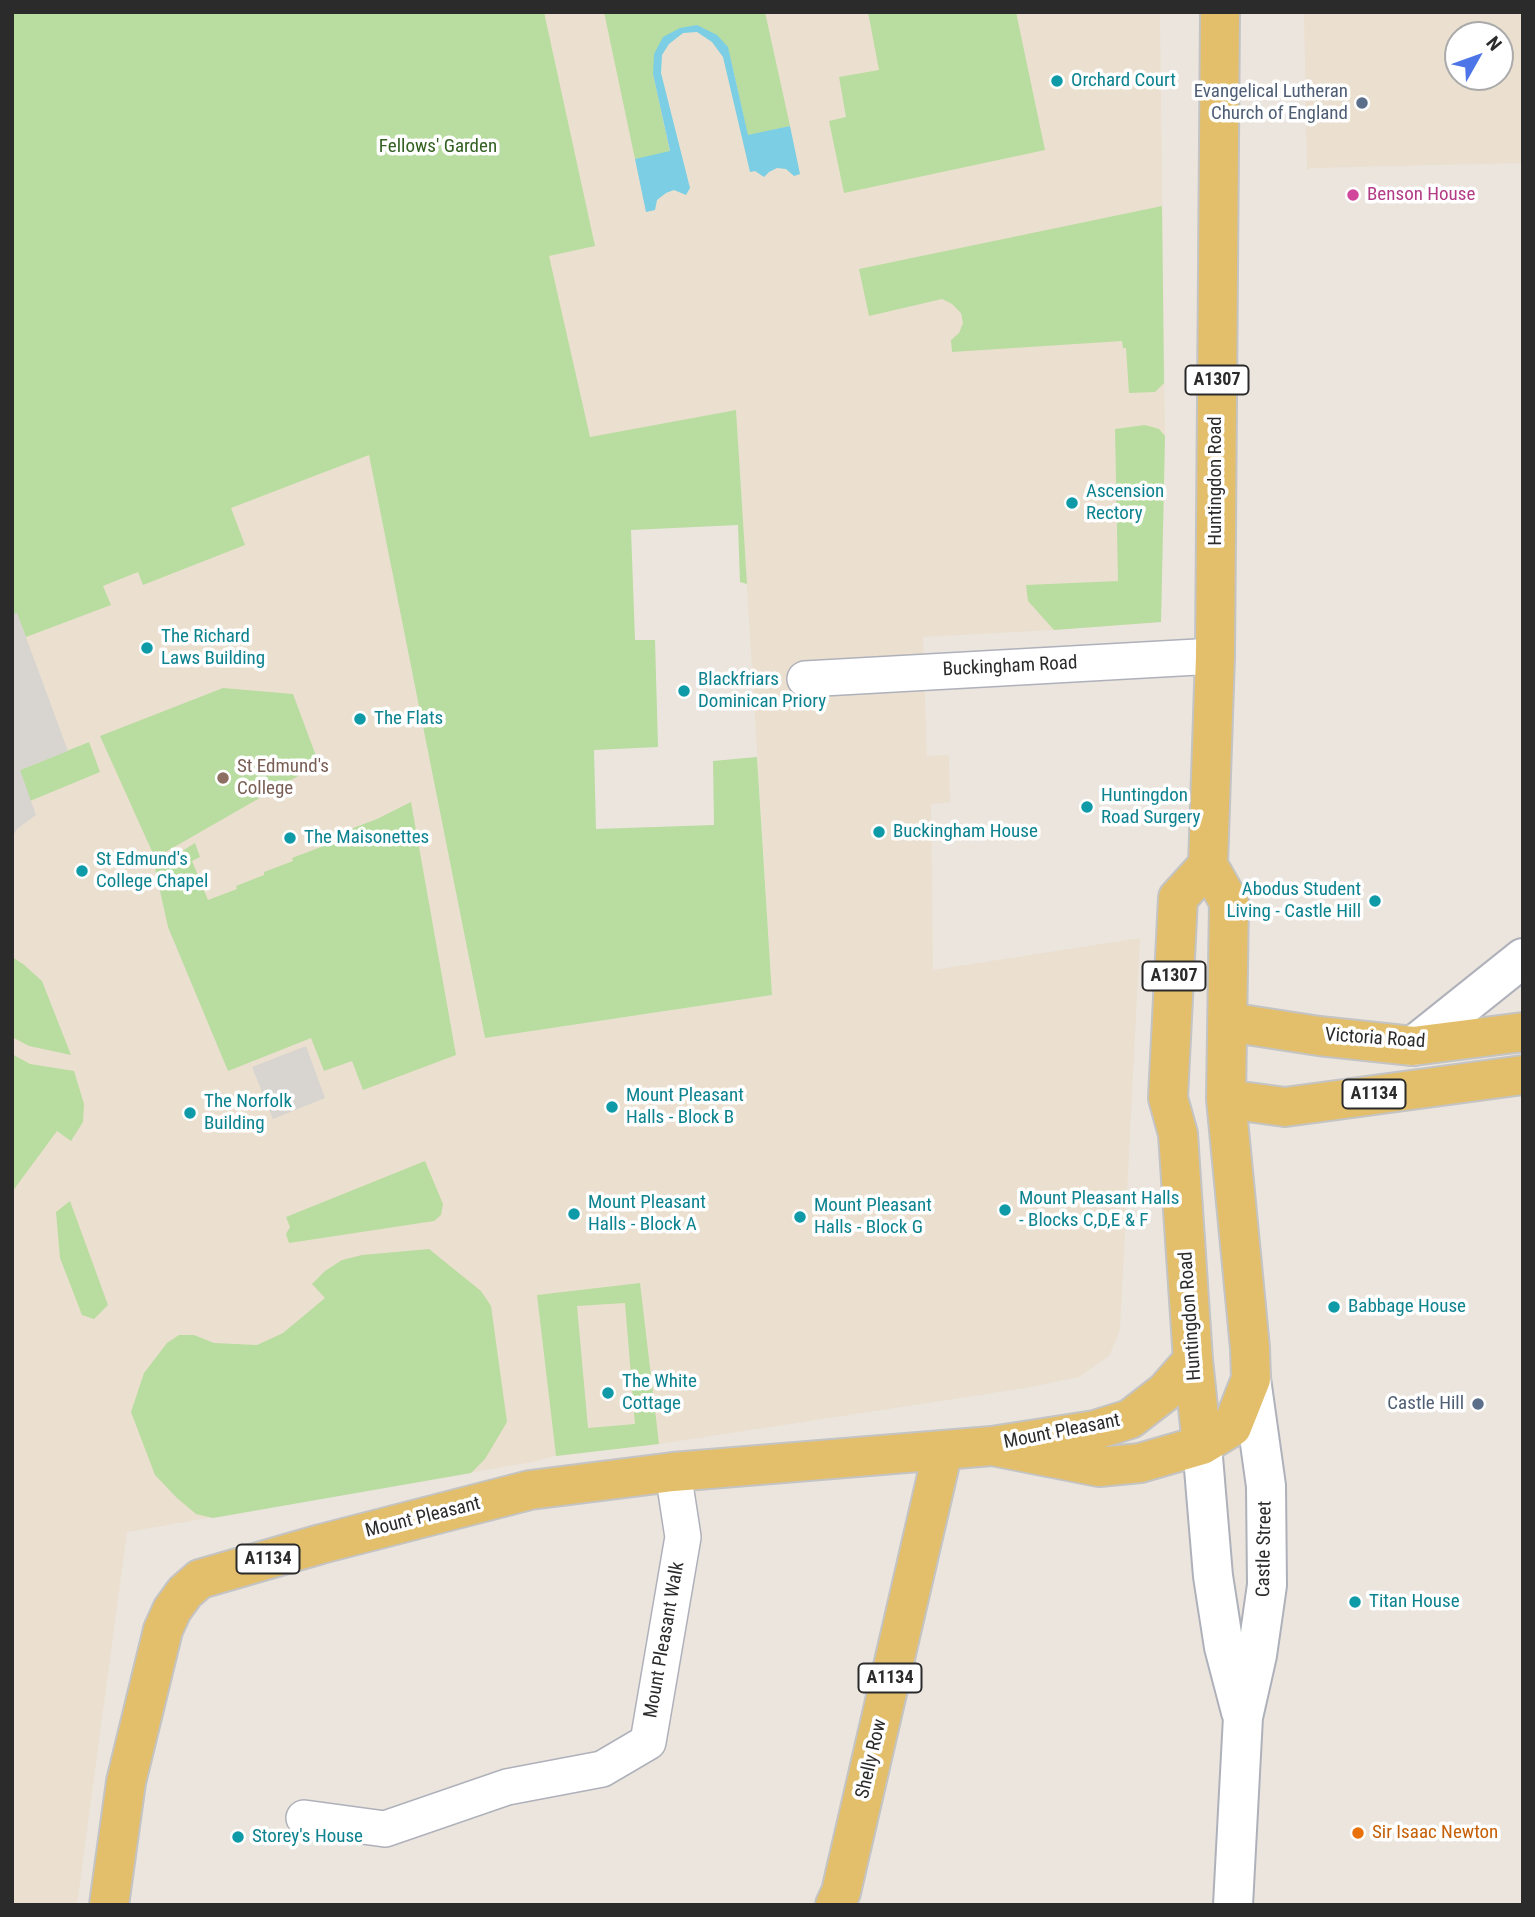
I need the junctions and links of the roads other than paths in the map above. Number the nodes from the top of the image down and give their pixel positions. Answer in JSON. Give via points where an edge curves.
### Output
{"nodes":[{"id":1,"x":1220,"y":12,"type":"edge"},
{"id":2,"x":1215,"y":656,"type":"junction"},
{"id":3,"x":805,"y":679,"type":"dead end"},
{"id":4,"x":1208,"y":865,"type":"junction"},
{"id":5,"x":1523,"y":958,"type":"edge"},
{"id":6,"x":1228,"y":1022,"type":"junction"},
{"id":7,"x":1172,"y":1030,"type":"junction"},
{"id":8,"x":1523,"y":1032,"type":"edge"},
{"id":9,"x":1413,"y":1045,"type":"junction"},
{"id":10,"x":1197,"y":1062,"type":"junction"},
{"id":11,"x":1523,"y":1075,"type":"edge"},
{"id":12,"x":1168,"y":1098,"type":"junction"},
{"id":13,"x":1226,"y":1099,"type":"junction"},
{"id":14,"x":1193,"y":1360,"type":"junction"},
{"id":15,"x":1251,"y":1379,"type":"junction"},
{"id":16,"x":1202,"y":1445,"type":"junction"},
{"id":17,"x":992,"y":1446,"type":"junction"},
{"id":18,"x":943,"y":1450,"type":"junction"},
{"id":19,"x":673,"y":1472,"type":"junction"},
{"id":20,"x":1243,"y":1717,"type":"junction"},
{"id":21,"x":304,"y":1818,"type":"dead end"},
{"id":22,"x":109,"y":1905,"type":"edge"},
{"id":23,"x":835,"y":1905,"type":"edge"},
{"id":24,"x":1233,"y":1905,"type":"edge"}],
"edges":[{"from":1,"to":2,"type":"main road","name":"Huntingdon Road","number":"A1307"},
{"from":2,"to":3,"type":"street","name":"Buckingham Road"},
{"from":2,"to":4,"type":"main road","name":"Huntingdon Road","number":"A1307"},
{"from":4,"to":6,"type":"main road","number":"A1307","via":[[1229,902]]},
{"from":4,"to":7,"type":"main road","name":"Huntingdon Road","number":"A1307","via":[[1178,898]]},
{"from":5,"to":9,"type":"street"},
{"from":6,"to":9,"type":"main road","name":"Victoria Road"},
{"from":6,"to":10,"type":"main road"},
{"from":6,"to":13,"type":"main road","number":"A1134"},
{"from":7,"to":10,"type":"main road"},
{"from":7,"to":12,"type":"main road","name":"Huntingdon Road","number":"A1307"},
{"from":8,"to":9,"type":"main road","name":"Victoria Road"},
{"from":10,"to":12,"type":"main road"},
{"from":10,"to":13,"type":"main road"},
{"from":11,"to":13,"type":"main road","number":"A1134","via":[[1285,1107]]},
{"from":12,"to":14,"type":"main road","name":"Huntingdon Road","via":[[1178,1134]]},
{"from":13,"to":15,"type":"main road","number":"A1134"},
{"from":14,"to":16,"type":"main road","name":"Huntingdon Road"},
{"from":14,"to":17,"type":"main road","name":"Mount Pleasant","number":"A1134","via":[[1165,1392],[1130,1419],[1095,1430]]},
{"from":15,"to":16,"type":"main road","name":"Mount Pleasant","number":"A1134","via":[[1232,1427]]},
{"from":15,"to":20,"type":"street","name":"Castle Street","via":[[1266,1486],[1267,1585]]},
{"from":16,"to":17,"type":"main road","name":"Mount Pleasant","number":"A1134","via":[[1140,1462],[1099,1467]]},
{"from":16,"to":20,"type":"street","name":"Castle Street","via":[[1213,1576],[1224,1647]]},
{"from":17,"to":18,"type":"main road","name":"Mount Pleasant","number":"A1134"},
{"from":18,"to":19,"type":"main road","name":"Mount Pleasant","number":"A1134"},
{"from":18,"to":23,"type":"main road","name":"Shelly Row","number":"A1134"},
{"from":19,"to":21,"type":"street","name":"Mount Pleasant Walk","via":[[683,1537],[648,1742],[602,1769],[507,1787],[385,1829]]},
{"from":19,"to":22,"type":"main road","name":"Mount Pleasant","number":"A1134","via":[[530,1490],[200,1579],[185,1592],[163,1630],[126,1782]]},
{"from":20,"to":24,"type":"street","name":"Castle Street"}]}
